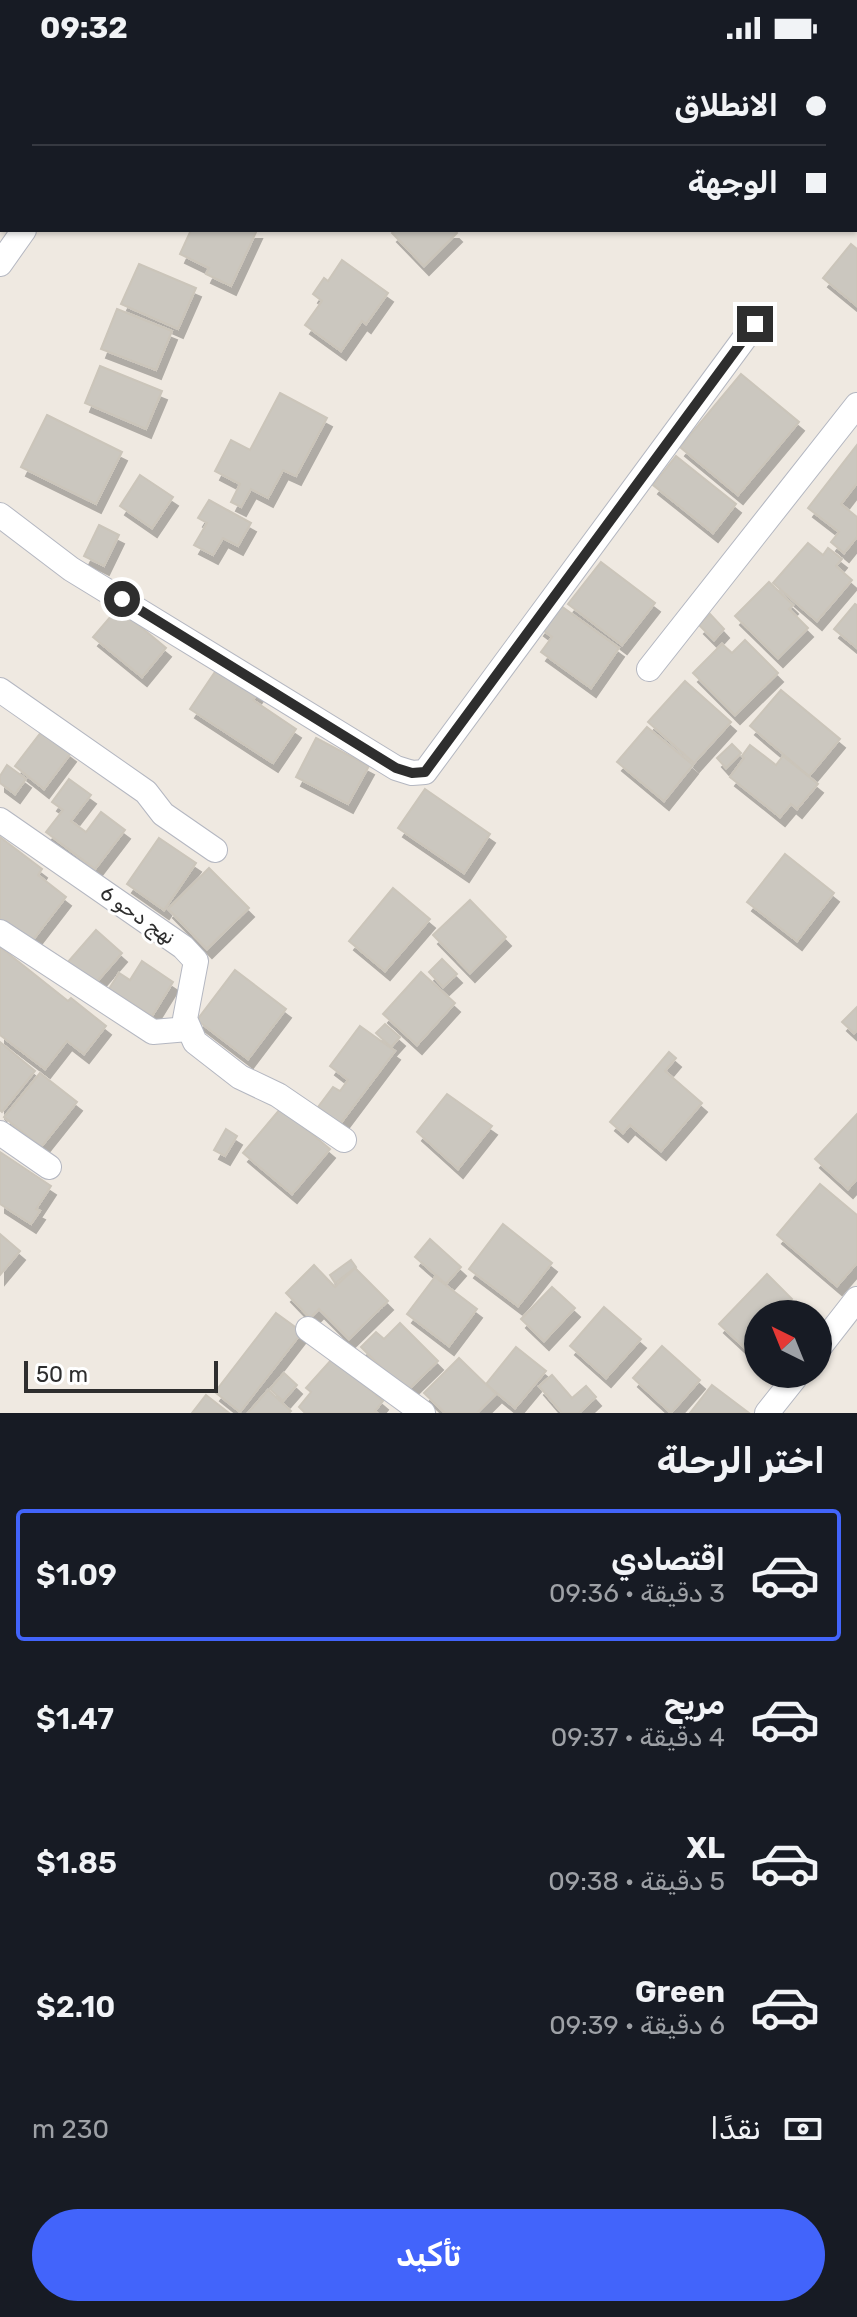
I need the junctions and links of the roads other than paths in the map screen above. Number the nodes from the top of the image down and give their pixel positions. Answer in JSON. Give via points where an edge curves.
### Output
{"nodes":[{"id":1,"x":23,"y":232,"type":"edge"},
{"id":2,"x":0,"y":264,"type":"edge"},
{"id":3,"x":755,"y":324,"type":"dead end"},
{"id":4,"x":857,"y":405,"type":"edge"},
{"id":5,"x":0,"y":515,"type":"edge"},
{"id":6,"x":649,"y":669,"type":"dead end"},
{"id":7,"x":0,"y":690,"type":"edge"},
{"id":8,"x":0,"y":820,"type":"edge"},
{"id":9,"x":215,"y":850,"type":"dead end"},
{"id":10,"x":0,"y":932,"type":"edge"},
{"id":11,"x":188,"y":1029,"type":"junction"},
{"id":12,"x":0,"y":1133,"type":"edge"},
{"id":13,"x":344,"y":1140,"type":"dead end"},
{"id":14,"x":49,"y":1167,"type":"dead end"},
{"id":15,"x":857,"y":1299,"type":"edge"},
{"id":16,"x":308,"y":1329,"type":"dead end"},
{"id":17,"x":832,"y":1331,"type":"edge"},
{"id":18,"x":787,"y":1388,"type":"edge"},
{"id":19,"x":423,"y":1413,"type":"edge"},
{"id":20,"x":767,"y":1413,"type":"edge"}],
"edges":[{"from":1,"to":2,"type":"street"},
{"from":3,"to":5,"type":"street","via":[[425,772],[396,768],[71,569]]},
{"from":4,"to":6,"type":"street"},
{"from":7,"to":9,"type":"street","via":[[146,792],[163,814]]},
{"from":8,"to":11,"type":"street","name":"نهج دحو 6","via":[[196,961],[185,1019]]},
{"from":10,"to":11,"type":"street","via":[[153,1032]]},
{"from":11,"to":13,"type":"street","via":[[195,1042],[240,1077],[278,1095]]},
{"from":12,"to":14,"type":"street"},
{"from":15,"to":17,"type":"street"},
{"from":16,"to":19,"type":"street"},
{"from":18,"to":20,"type":"street"}]}
